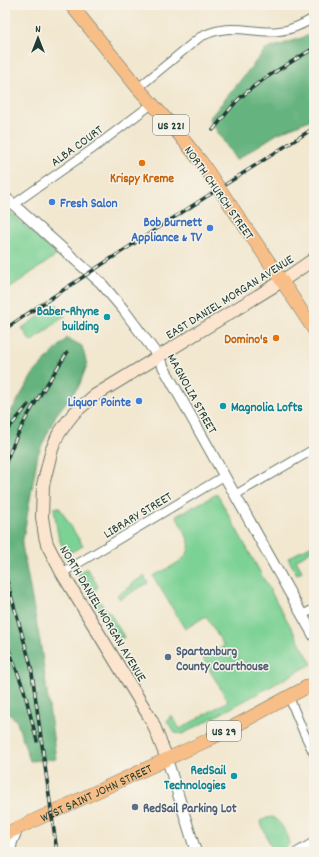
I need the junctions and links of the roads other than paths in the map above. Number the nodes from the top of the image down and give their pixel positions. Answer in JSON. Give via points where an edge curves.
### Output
{"nodes":[{"id":1,"x":71,"y":5,"type":"edge"},
{"id":2,"x":314,"y":18,"type":"edge"},
{"id":3,"x":138,"y":88,"type":"junction"},
{"id":4,"x":152,"y":104,"type":"junction"},
{"id":5,"x":5,"y":196,"type":"edge"},
{"id":6,"x":14,"y":204,"type":"junction"},
{"id":7,"x":314,"y":259,"type":"edge"},
{"id":8,"x":282,"y":280,"type":"junction"},
{"id":9,"x":314,"y":330,"type":"edge"},
{"id":10,"x":158,"y":357,"type":"junction"},
{"id":11,"x":314,"y":448,"type":"edge"},
{"id":12,"x":224,"y":476,"type":"junction"},
{"id":13,"x":235,"y":495,"type":"junction"},
{"id":14,"x":62,"y":573,"type":"junction"},
{"id":15,"x":314,"y":609,"type":"edge"},
{"id":16,"x":302,"y":615,"type":"junction"},
{"id":17,"x":314,"y":636,"type":"edge"},
{"id":18,"x":314,"y":683,"type":"edge"},
{"id":19,"x":289,"y":697,"type":"junction"},
{"id":20,"x":314,"y":754,"type":"edge"},
{"id":21,"x":167,"y":759,"type":"junction"},
{"id":22,"x":20,"y":828,"type":"junction"},
{"id":23,"x":5,"y":834,"type":"edge"},
{"id":24,"x":314,"y":842,"type":"edge"},
{"id":25,"x":11,"y":852,"type":"edge"},
{"id":26,"x":196,"y":852,"type":"edge"},
{"id":27,"x":297,"y":852,"type":"edge"}],
"edges":[{"from":1,"to":3,"type":"main road","name":"NORTH CHURCH STREET","number":"US 221"},
{"from":2,"to":3,"type":"street","via":[[297,27],[280,31],[232,29],[210,32],[200,37]]},
{"from":3,"to":4,"type":"main road","name":"NORTH CHURCH STREET","number":"US 221"},
{"from":4,"to":6,"type":"street","name":"ALBA COURT"},
{"from":4,"to":8,"type":"main road","name":"NORTH CHURCH STREET","number":"US 221","bridge":true,"via":[[202,163]]},
{"from":5,"to":6,"type":"street","name":"MAGNOLIA STREET"},
{"from":6,"to":10,"type":"street","name":"MAGNOLIA STREET","via":[[101,283]]},
{"from":7,"to":8,"type":"main road","name":"EAST DANIEL MORGAN AVENUE"},
{"from":8,"to":9,"type":"main road","name":"NORTH CHURCH STREET","number":"US 221"},
{"from":8,"to":10,"type":"main road","name":"EAST DANIEL MORGAN AVENUE"},
{"from":10,"to":12,"type":"street","name":"MAGNOLIA STREET"},
{"from":10,"to":14,"type":"main road","name":"NORTH DANIEL MORGAN AVENUE","via":[[89,400],[74,413],[58,435],[43,485],[42,511],[47,544]]},
{"from":11,"to":13,"type":"street"},
{"from":12,"to":13,"type":"street","name":"MAGNOLIA STREET"},
{"from":12,"to":14,"type":"street","name":"LIBRARY STREET"},
{"from":13,"to":16,"type":"street","name":"MAGNOLIA STREET"},
{"from":14,"to":21,"type":"main road","name":"NORTH DANIEL MORGAN AVENUE","via":[[152,721]]},
{"from":15,"to":16,"type":"street"},
{"from":16,"to":17,"type":"street","name":"MAGNOLIA STREET"},
{"from":18,"to":19,"type":"main road","name":"WEST SAINT JOHN STREET","number":"US 29"},
{"from":19,"to":20,"type":"street"},
{"from":19,"to":21,"type":"main road","name":"WEST SAINT JOHN STREET","number":"US 29"},
{"from":21,"to":22,"type":"main road","name":"WEST SAINT JOHN STREET","number":"US 29"},
{"from":21,"to":26,"type":"street","name":"NORTH DANIEL MORGAN AVENUE"},
{"from":22,"to":23,"type":"main road","name":"WEST SAINT JOHN STREET","number":"US 29"},
{"from":22,"to":25,"type":"street"},
{"from":24,"to":27,"type":"street"}]}
